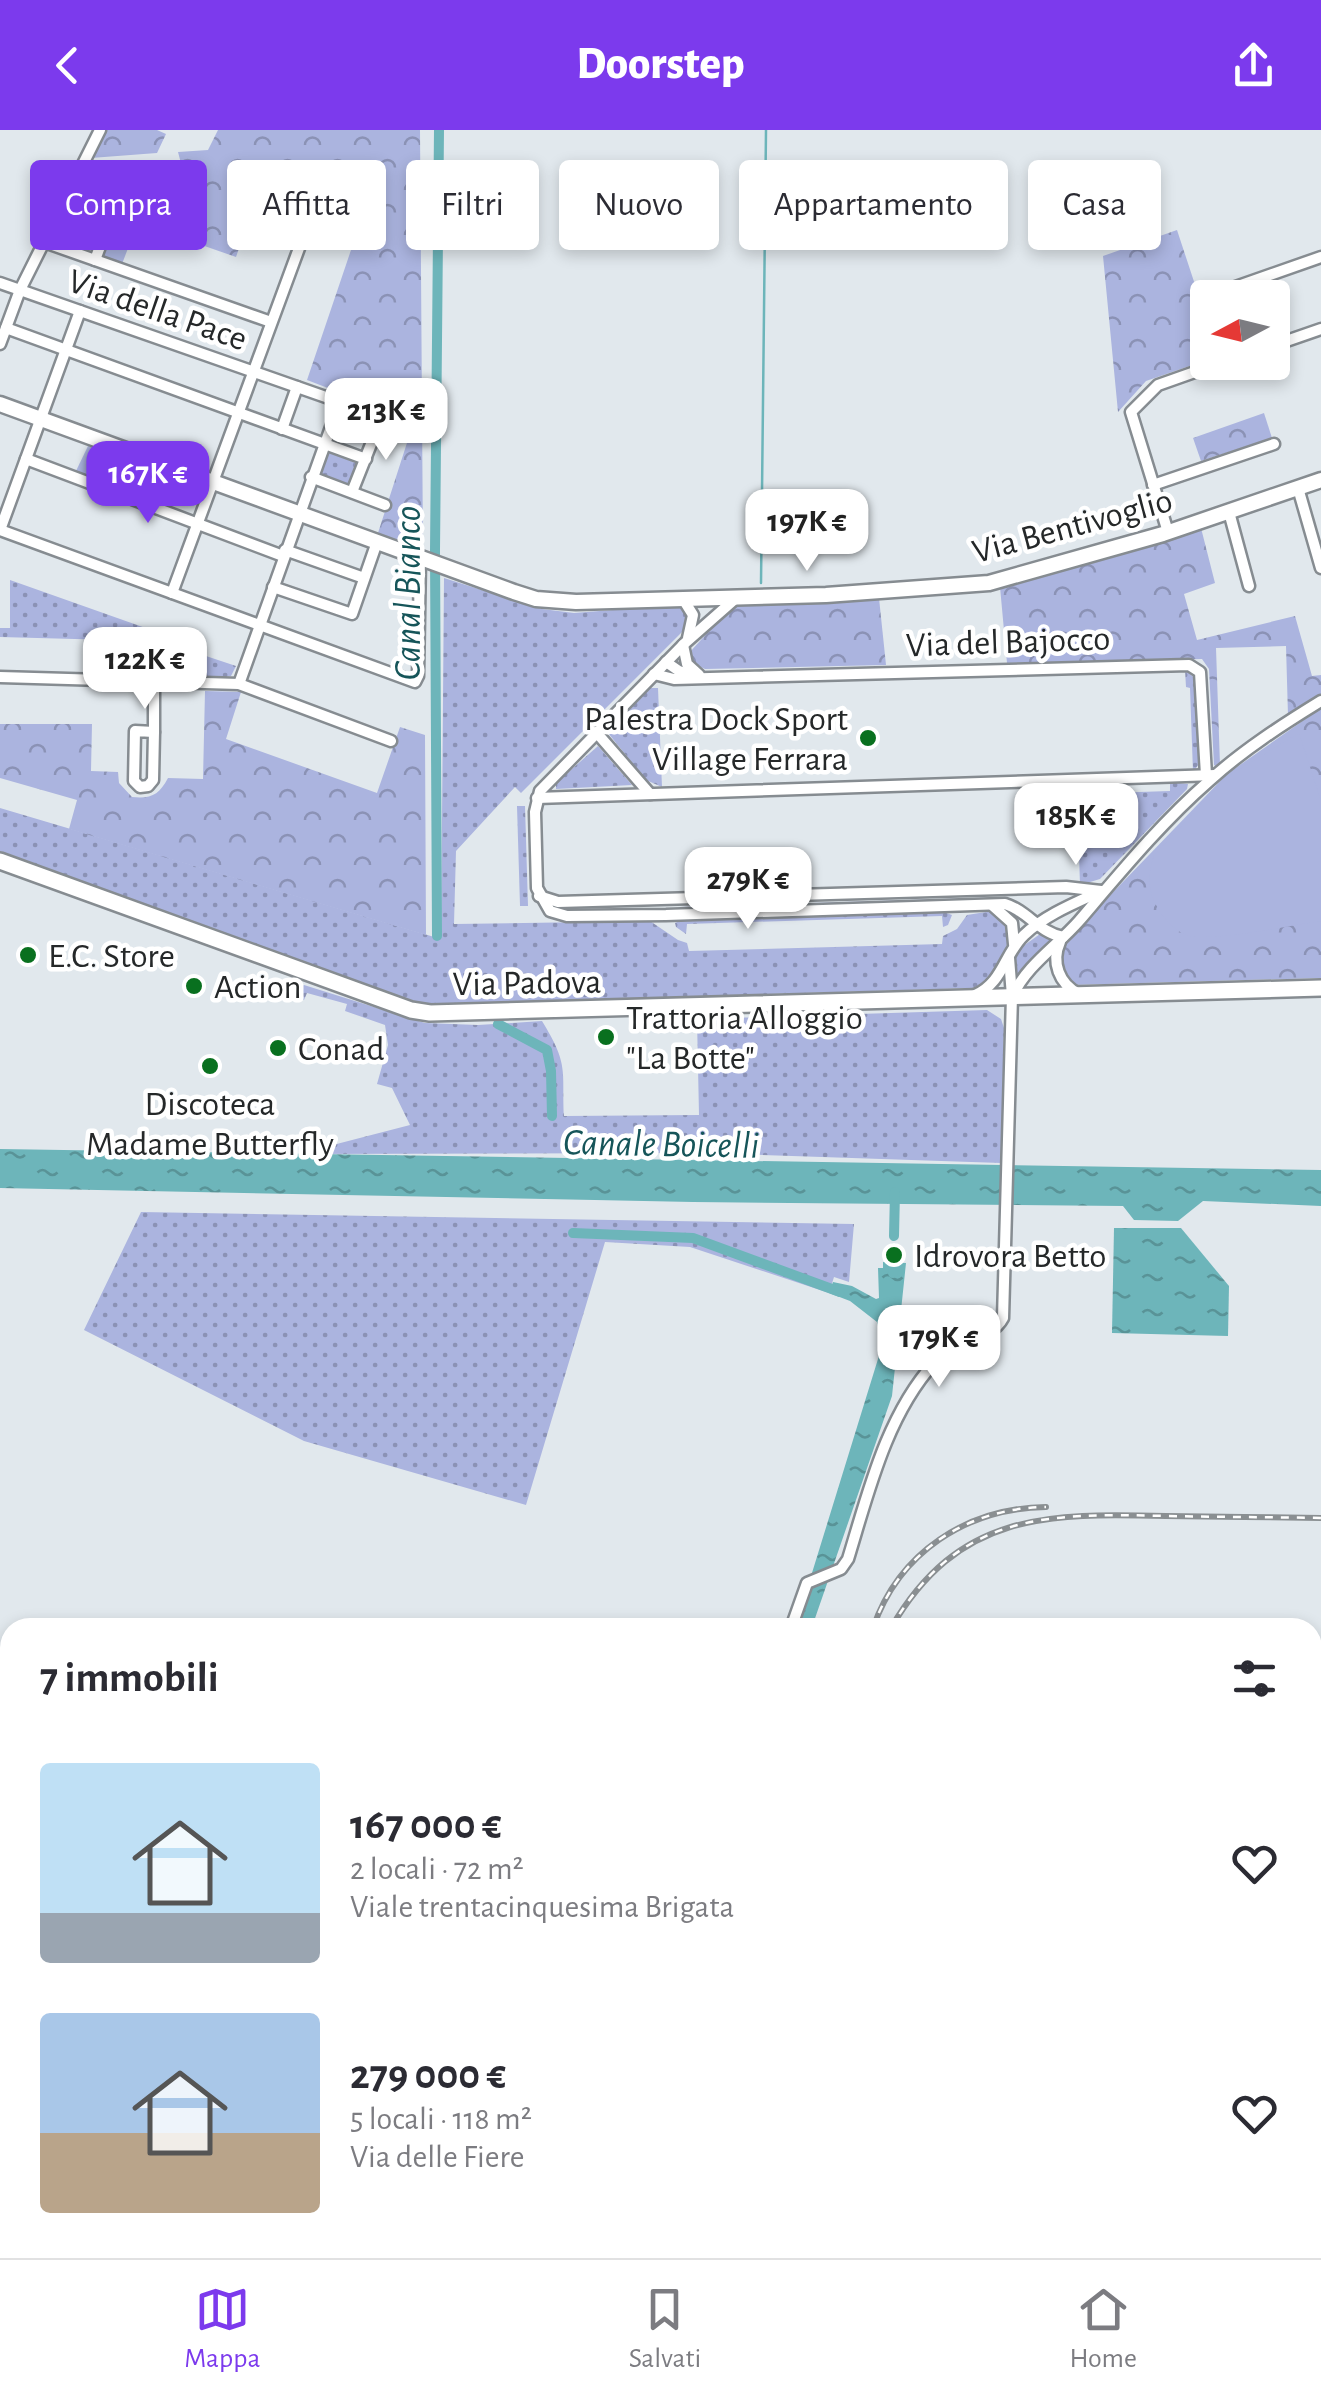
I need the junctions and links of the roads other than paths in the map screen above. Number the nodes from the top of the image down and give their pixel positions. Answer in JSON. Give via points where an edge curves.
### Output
{"nodes":[{"id":1,"x":100,"y":130,"type":"edge"},
{"id":2,"x":85,"y":160,"type":"edge"},
{"id":3,"x":40,"y":250,"type":"edge"},
{"id":4,"x":67,"y":250,"type":"edge"},
{"id":5,"x":99,"y":250,"type":"edge"},
{"id":6,"x":298,"y":250,"type":"edge"},
{"id":7,"x":1321,"y":256,"type":"edge"},
{"id":8,"x":95,"y":260,"type":"junction"},
{"id":9,"x":1254,"y":280,"type":"edge"},
{"id":10,"x":0,"y":283,"type":"edge"},
{"id":11,"x":20,"y":290,"type":"junction"},
{"id":12,"x":80,"y":311,"type":"junction"},
{"id":13,"x":271,"y":322,"type":"junction"},
{"id":14,"x":6,"y":328,"type":"junction"},
{"id":15,"x":1321,"y":329,"type":"edge"},
{"id":16,"x":1290,"y":340,"type":"edge"},
{"id":17,"x":0,"y":344,"type":"edge"},
{"id":18,"x":66,"y":350,"type":"junction"},
{"id":19,"x":252,"y":372,"type":"junction"},
{"id":20,"x":1190,"y":374,"type":"edge"},
{"id":21,"x":298,"y":387,"type":"junction"},
{"id":22,"x":340,"y":402,"type":"junction"},
{"id":23,"x":0,"y":404,"type":"edge"},
{"id":24,"x":237,"y":412,"type":"junction"},
{"id":25,"x":382,"y":419,"type":"junction"},
{"id":26,"x":41,"y":420,"type":"junction"},
{"id":27,"x":282,"y":429,"type":"junction"},
{"id":28,"x":410,"y":430,"type":"dead end"},
{"id":29,"x":324,"y":444,"type":"junction"},
{"id":30,"x":1274,"y":444,"type":"dead end"},
{"id":31,"x":26,"y":459,"type":"junction"},
{"id":32,"x":366,"y":459,"type":"junction"},
{"id":33,"x":311,"y":477,"type":"junction"},
{"id":34,"x":1321,"y":480,"type":"edge"},
{"id":35,"x":212,"y":482,"type":"junction"},
{"id":36,"x":1153,"y":484,"type":"junction"},
{"id":37,"x":1298,"y":488,"type":"junction"},
{"id":38,"x":352,"y":492,"type":"junction"},
{"id":39,"x":386,"y":505,"type":"dead end"},
{"id":40,"x":1229,"y":512,"type":"junction"},
{"id":41,"x":298,"y":513,"type":"junction"},
{"id":42,"x":198,"y":523,"type":"junction"},
{"id":43,"x":0,"y":530,"type":"edge"},
{"id":44,"x":1168,"y":532,"type":"junction"},
{"id":45,"x":377,"y":542,"type":"junction"},
{"id":46,"x":284,"y":553,"type":"junction"},
{"id":47,"x":421,"y":558,"type":"junction"},
{"id":48,"x":1321,"y":568,"type":"edge"},
{"id":49,"x":364,"y":578,"type":"junction"},
{"id":50,"x":1249,"y":586,"type":"dead end"},
{"id":51,"x":273,"y":587,"type":"junction"},
{"id":52,"x":172,"y":593,"type":"junction"},
{"id":53,"x":738,"y":597,"type":"junction"},
{"id":54,"x":706,"y":598,"type":"junction"},
{"id":55,"x":683,"y":599,"type":"junction"},
{"id":56,"x":693,"y":615,"type":"junction"},
{"id":57,"x":710,"y":620,"type":"junction"},
{"id":58,"x":260,"y":625,"type":"junction"},
{"id":59,"x":160,"y":636,"type":"dead end"},
{"id":60,"x":684,"y":644,"type":"junction"},
{"id":61,"x":666,"y":662,"type":"junction"},
{"id":62,"x":654,"y":674,"type":"junction"},
{"id":63,"x":705,"y":676,"type":"junction"},
{"id":64,"x":0,"y":677,"type":"edge"},
{"id":65,"x":154,"y":682,"type":"junction"},
{"id":66,"x":239,"y":684,"type":"junction"},
{"id":67,"x":1321,"y":700,"type":"edge"},
{"id":68,"x":154,"y":732,"type":"junction"},
{"id":69,"x":596,"y":732,"type":"junction"},
{"id":70,"x":391,"y":741,"type":"dead end"},
{"id":71,"x":1210,"y":775,"type":"junction"},
{"id":72,"x":650,"y":794,"type":"junction"},
{"id":73,"x":537,"y":798,"type":"junction"},
{"id":74,"x":0,"y":861,"type":"edge"},
{"id":75,"x":1050,"y":887,"type":"junction"},
{"id":76,"x":1102,"y":891,"type":"junction"},
{"id":77,"x":539,"y":896,"type":"junction"},
{"id":78,"x":666,"y":899,"type":"junction"},
{"id":79,"x":987,"y":904,"type":"junction"},
{"id":80,"x":1073,"y":904,"type":"junction"},
{"id":81,"x":666,"y":915,"type":"junction"},
{"id":82,"x":1037,"y":925,"type":"junction"},
{"id":83,"x":1067,"y":932,"type":"junction"},
{"id":84,"x":1011,"y":953,"type":"junction"},
{"id":85,"x":1321,"y":988,"type":"edge"},
{"id":86,"x":1079,"y":994,"type":"junction"},
{"id":87,"x":1012,"y":996,"type":"junction"},
{"id":88,"x":970,"y":998,"type":"junction"},
{"id":89,"x":794,"y":1618,"type":"edge"}],
"edges":[{"from":1,"to":2,"type":"street"},
{"from":3,"to":11,"type":"street"},
{"from":4,"to":8,"type":"street"},
{"from":5,"to":8,"type":"street"},
{"from":6,"to":13,"type":"street"},
{"from":7,"to":9,"type":"street"},
{"from":8,"to":13,"type":"street"},
{"from":10,"to":11,"type":"street","name":"Via della Pace"},
{"from":11,"to":12,"type":"street","name":"Via della Pace"},
{"from":11,"to":14,"type":"street"},
{"from":12,"to":18,"type":"street"},
{"from":12,"to":19,"type":"street","name":"Via della Pace"},
{"from":13,"to":19,"type":"street"},
{"from":14,"to":17,"type":"street"},
{"from":14,"to":18,"type":"street"},
{"from":15,"to":16,"type":"street"},
{"from":18,"to":24,"type":"street"},
{"from":18,"to":26,"type":"street"},
{"from":19,"to":21,"type":"street","name":"Via della Pace"},
{"from":19,"to":24,"type":"street"},
{"from":20,"to":36,"type":"street","via":[[1158,385],[1133,408]]},
{"from":21,"to":22,"type":"street","name":"Via della Pace"},
{"from":21,"to":27,"type":"street"},
{"from":22,"to":25,"type":"street","name":"Via della Pace"},
{"from":22,"to":29,"type":"street"},
{"from":23,"to":26,"type":"street","name":"Via Bentivoglio"},
{"from":24,"to":27,"type":"street"},
{"from":24,"to":35,"type":"street"},
{"from":25,"to":28,"type":"street","name":"Via della Pace"},
{"from":25,"to":32,"type":"street"},
{"from":26,"to":31,"type":"street"},
{"from":26,"to":35,"type":"street","name":"Via Bentivoglio"},
{"from":27,"to":29,"type":"street"},
{"from":29,"to":32,"type":"street"},
{"from":29,"to":33,"type":"street"},
{"from":30,"to":36,"type":"street"},
{"from":31,"to":42,"type":"street"},
{"from":31,"to":43,"type":"street"},
{"from":32,"to":38,"type":"street"},
{"from":33,"to":38,"type":"street"},
{"from":33,"to":41,"type":"street"},
{"from":34,"to":37,"type":"street","name":"Via Bentivoglio"},
{"from":35,"to":41,"type":"street","name":"Via Bentivoglio"},
{"from":35,"to":42,"type":"street"},
{"from":36,"to":44,"type":"street"},
{"from":37,"to":40,"type":"street","name":"Via Bentivoglio"},
{"from":37,"to":48,"type":"street"},
{"from":38,"to":39,"type":"street"},
{"from":40,"to":44,"type":"street","name":"Via Bentivoglio"},
{"from":40,"to":50,"type":"street"},
{"from":41,"to":45,"type":"street","name":"Via Bentivoglio"},
{"from":41,"to":46,"type":"street"},
{"from":42,"to":46,"type":"street"},
{"from":42,"to":52,"type":"street"},
{"from":43,"to":52,"type":"street"},
{"from":44,"to":53,"type":"street","name":"Via Bentivoglio","via":[[989,583]]},
{"from":45,"to":47,"type":"street","name":"Via Bentivoglio"},
{"from":45,"to":49,"type":"street"},
{"from":46,"to":49,"type":"street"},
{"from":46,"to":51,"type":"street"},
{"from":47,"to":55,"type":"street","name":"Via Bentivoglio","via":[[550,601]]},
{"from":47,"to":58,"type":"street","via":[[418,681]]},
{"from":49,"to":51,"type":"street","via":[[352,614]]},
{"from":51,"to":58,"type":"street"},
{"from":52,"to":58,"type":"street"},
{"from":53,"to":54,"type":"street","name":"Via Bentivoglio"},
{"from":53,"to":57,"type":"street"},
{"from":54,"to":55,"type":"street","name":"Via Bentivoglio"},
{"from":54,"to":56,"type":"street"},
{"from":54,"to":57,"type":"street"},
{"from":55,"to":56,"type":"street"},
{"from":56,"to":60,"type":"street"},
{"from":57,"to":60,"type":"street"},
{"from":58,"to":66,"type":"street"},
{"from":59,"to":65,"type":"street"},
{"from":60,"to":61,"type":"street"},
{"from":60,"to":63,"type":"street","via":[[688,664]]},
{"from":61,"to":62,"type":"street"},
{"from":61,"to":63,"type":"street","name":"Via del Bajocco"},
{"from":62,"to":63,"type":"street","name":"Via del Bajocco"},
{"from":62,"to":69,"type":"street"},
{"from":63,"to":71,"type":"street","name":"Via del Bajocco","via":[[1189,664],[1202,678]]},
{"from":64,"to":65,"type":"street"},
{"from":65,"to":66,"type":"street"},
{"from":65,"to":68,"type":"street"},
{"from":66,"to":70,"type":"street"},
{"from":67,"to":71,"type":"street"},
{"from":68,"to":68,"type":"street","via":[[135,731],[134,778],[140,787],[152,783]]},
{"from":69,"to":72,"type":"street"},
{"from":69,"to":73,"type":"street"},
{"from":71,"to":72,"type":"street"},
{"from":71,"to":76,"type":"street"},
{"from":72,"to":73,"type":"street"},
{"from":73,"to":77,"type":"street"},
{"from":74,"to":88,"type":"main road","name":"Via Padova","via":[[430,1013]]},
{"from":75,"to":76,"type":"street"},
{"from":75,"to":78,"type":"street"},
{"from":75,"to":80,"type":"street"},
{"from":76,"to":80,"type":"street"},
{"from":76,"to":83,"type":"street"},
{"from":77,"to":78,"type":"street","via":[[553,902]]},
{"from":77,"to":81,"type":"street","via":[[558,916]]},
{"from":78,"to":81,"type":"street"},
{"from":79,"to":81,"type":"street"},
{"from":79,"to":82,"type":"street","via":[[1016,907]]},
{"from":79,"to":84,"type":"street","via":[[1012,922]]},
{"from":80,"to":82,"type":"street"},
{"from":80,"to":83,"type":"street","via":[[1076,915]]},
{"from":82,"to":83,"type":"street"},
{"from":82,"to":84,"type":"street"},
{"from":83,"to":86,"type":"street","via":[[1056,949],[1058,972]]},
{"from":83,"to":87,"type":"street"},
{"from":84,"to":87,"type":"street"},
{"from":84,"to":88,"type":"street","via":[[996,982]]},
{"from":85,"to":86,"type":"main road","name":"Via Padova"},
{"from":86,"to":87,"type":"main road","name":"Via Padova"},
{"from":87,"to":88,"type":"main road","name":"Via Padova"},
{"from":87,"to":89,"type":"street","via":[[1001,1323],[928,1370],[883,1452],[848,1559],[807,1583]]}]}
